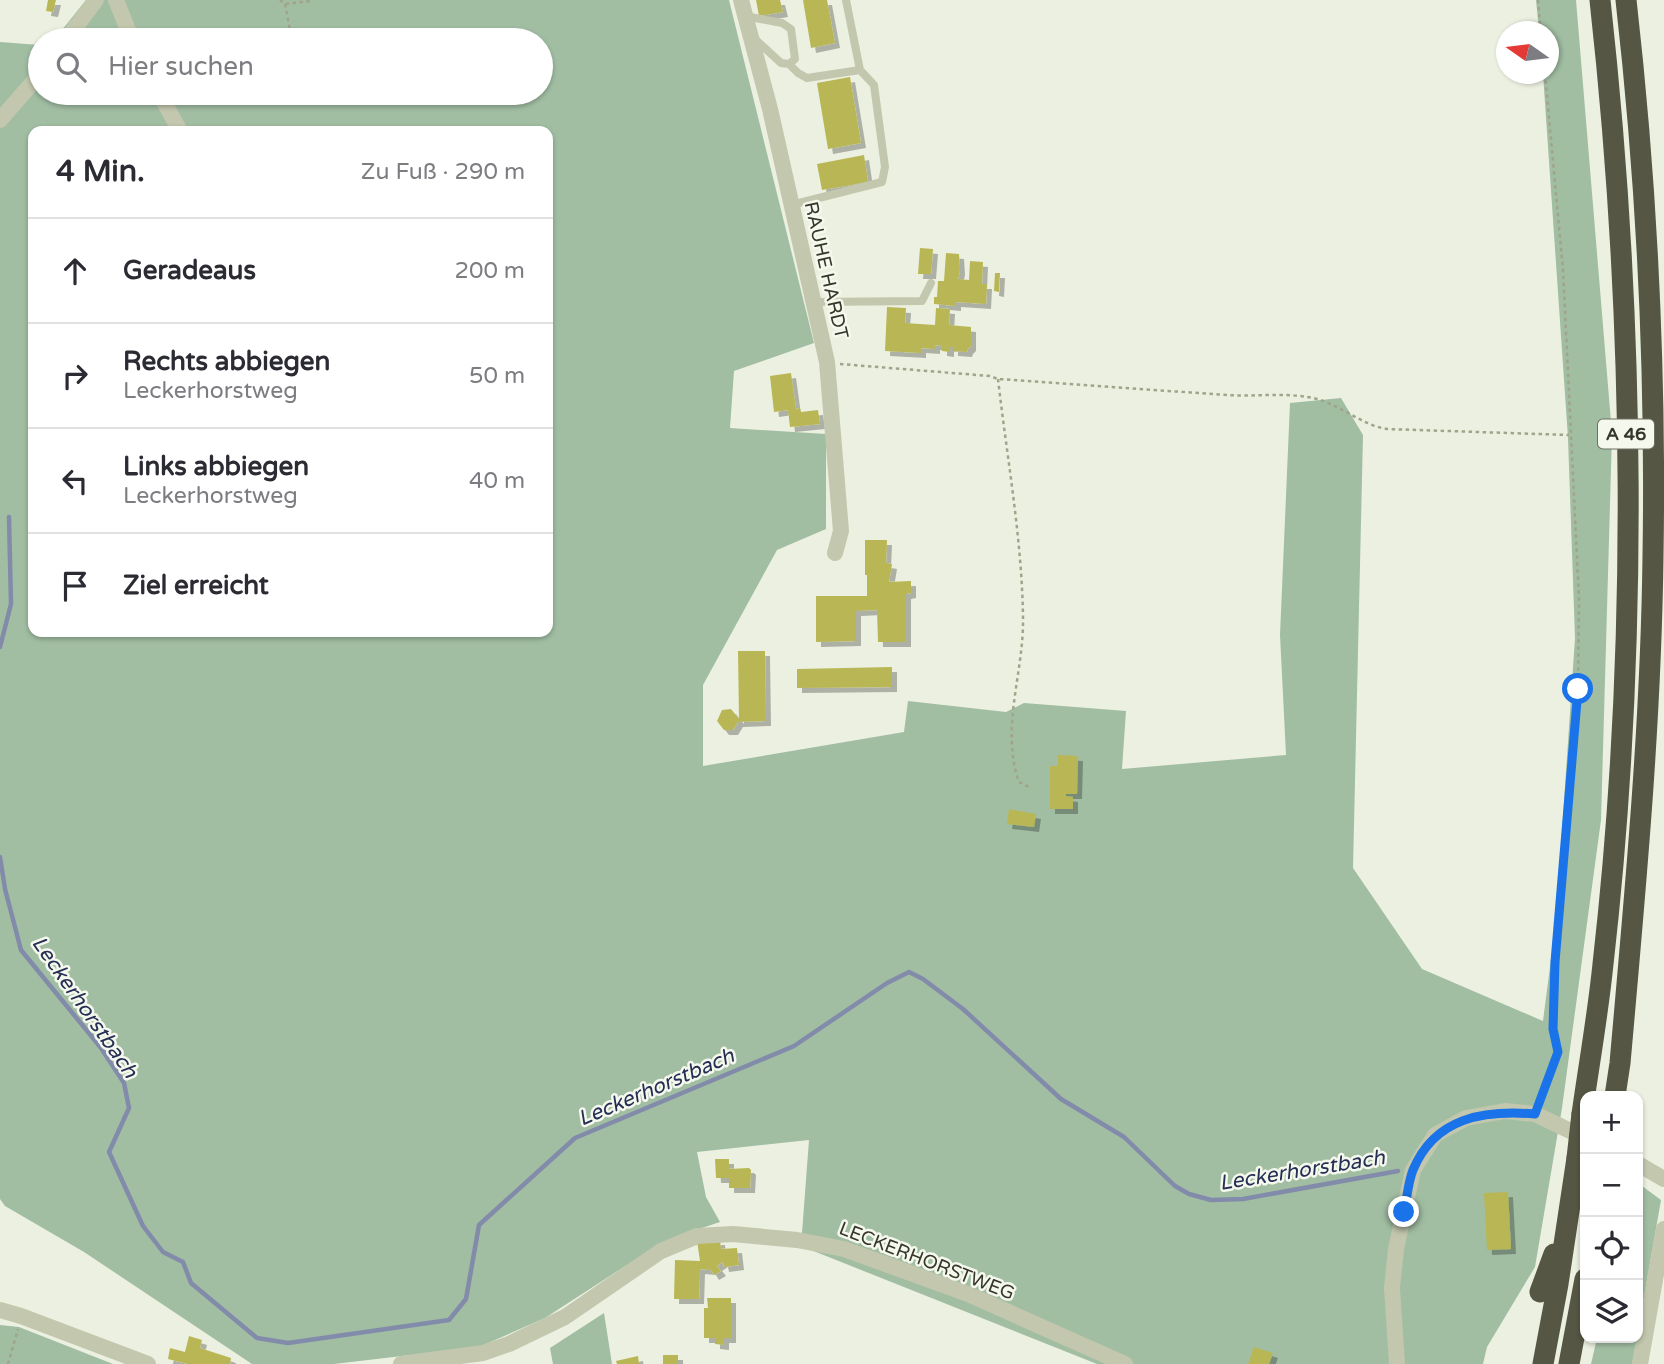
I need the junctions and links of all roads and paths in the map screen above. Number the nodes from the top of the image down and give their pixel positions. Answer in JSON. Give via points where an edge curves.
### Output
{"nodes":[{"id":1,"x":96,"y":0,"type":"edge"},
{"id":2,"x":116,"y":0,"type":"edge"},
{"id":3,"x":280,"y":0,"type":"edge"},
{"id":4,"x":846,"y":0,"type":"edge"},
{"id":5,"x":1538,"y":0,"type":"edge"},
{"id":6,"x":1600,"y":0,"type":"edge"},
{"id":7,"x":1626,"y":0,"type":"edge"},
{"id":8,"x":310,"y":1,"type":"edge"},
{"id":9,"x":285,"y":4,"type":"junction"},
{"id":10,"x":743,"y":8,"type":"edge"},
{"id":11,"x":1540,"y":21,"type":"edge"},
{"id":12,"x":75,"y":28,"type":"edge"},
{"id":13,"x":127,"y":28,"type":"edge"},
{"id":14,"x":290,"y":28,"type":"edge"},
{"id":15,"x":751,"y":36,"type":"junction"},
{"id":16,"x":789,"y":64,"type":"junction"},
{"id":17,"x":860,"y":70,"type":"junction"},
{"id":18,"x":1546,"y":84,"type":"edge"},
{"id":19,"x":28,"y":88,"type":"edge"},
{"id":20,"x":166,"y":105,"type":"edge"},
{"id":21,"x":0,"y":120,"type":"edge"},
{"id":22,"x":177,"y":126,"type":"edge"},
{"id":23,"x":792,"y":205,"type":"junction"},
{"id":24,"x":931,"y":283,"type":"dead end"},
{"id":25,"x":813,"y":303,"type":"junction"},
{"id":26,"x":827,"y":362,"type":"junction"},
{"id":27,"x":998,"y":379,"type":"junction"},
{"id":28,"x":1569,"y":435,"type":"junction"},
{"id":29,"x":835,"y":553,"type":"dead end"},
{"id":30,"x":1654,"y":557,"type":"junction"},
{"id":31,"x":1664,"y":601,"type":"edge"},
{"id":32,"x":1031,"y":788,"type":"dead end"},
{"id":33,"x":1642,"y":994,"type":"dead end"},
{"id":34,"x":1620,"y":1063,"type":"junction"},
{"id":35,"x":1616,"y":1091,"type":"edge"},
{"id":36,"x":1535,"y":1114,"type":"junction"},
{"id":37,"x":1580,"y":1136,"type":"edge"},
{"id":38,"x":1643,"y":1167,"type":"edge"},
{"id":39,"x":1664,"y":1179,"type":"edge"},
{"id":40,"x":1566,"y":1223,"type":"junction"},
{"id":41,"x":1664,"y":1229,"type":"edge"},
{"id":42,"x":1585,"y":1280,"type":"edge"},
{"id":43,"x":1540,"y":1292,"type":"dead end"},
{"id":44,"x":0,"y":1310,"type":"edge"},
{"id":45,"x":21,"y":1316,"type":"junction"},
{"id":46,"x":8,"y":1364,"type":"edge"},
{"id":47,"x":148,"y":1364,"type":"edge"},
{"id":48,"x":401,"y":1364,"type":"edge"},
{"id":49,"x":1125,"y":1364,"type":"edge"},
{"id":50,"x":1397,"y":1364,"type":"edge"},
{"id":51,"x":1543,"y":1364,"type":"edge"},
{"id":52,"x":1569,"y":1364,"type":"edge"},
{"id":53,"x":1640,"y":1364,"type":"edge"}],
"edges":[{"from":1,"to":12,"type":"street"},
{"from":2,"to":13,"type":"street"},
{"from":3,"to":9,"type":"path"},
{"from":4,"to":17,"type":"lane"},
{"from":5,"to":11,"type":"path"},
{"from":6,"to":40,"type":"highway","number":"A 46","bridge":true,"via":[[1613,113],[1620,241],[1627,562],[1612,869]]},
{"from":7,"to":30,"type":"highway","number":"A 46","via":[[1639,111],[1652,356]]},
{"from":8,"to":9,"type":"path"},
{"from":9,"to":14,"type":"path"},
{"from":10,"to":15,"type":"street","name":"RAUHE HARDT"},
{"from":10,"to":16,"type":"lane","via":[[791,30],[795,59]]},
{"from":15,"to":16,"type":"lane","via":[[781,63]]},
{"from":15,"to":23,"type":"street","name":"RAUHE HARDT"},
{"from":16,"to":17,"type":"lane","via":[[807,78]]},
{"from":17,"to":23,"type":"lane","via":[[874,85],[885,167],[882,182]]},
{"from":18,"to":28,"type":"path","via":[[1563,270]]},
{"from":19,"to":21,"type":"street"},
{"from":20,"to":22,"type":"street"},
{"from":23,"to":25,"type":"street","name":"RAUHE HARDT"},
{"from":24,"to":25,"type":"lane","via":[[922,301]]},
{"from":25,"to":26,"type":"street","name":"RAUHE HARDT"},
{"from":26,"to":27,"type":"path"},
{"from":26,"to":29,"type":"street","name":"RAUHE HARDT","via":[[841,531]]},
{"from":27,"to":28,"type":"path","via":[[1233,395],[1287,394],[1316,399],[1387,429]]},
{"from":27,"to":32,"type":"path","via":[[1023,619],[1011,715],[1013,751],[1019,782]]},
{"from":28,"to":36,"type":"path","via":[[1578,689],[1555,962],[1553,1029],[1558,1052]]},
{"from":30,"to":31,"type":"highway"},
{"from":30,"to":34,"type":"highway","number":"A 46","via":[[1641,828]]},
{"from":33,"to":34,"type":"highway"},
{"from":34,"to":35,"type":"highway","number":"A 46"},
{"from":36,"to":37,"type":"street"},
{"from":36,"to":50,"type":"street","via":[[1505,1111],[1466,1118],[1434,1135],[1413,1170],[1392,1288]]},
{"from":38,"to":39,"type":"street"},
{"from":40,"to":43,"type":"highway"},
{"from":40,"to":51,"type":"highway","number":"A 46"},
{"from":41,"to":53,"type":"street"},
{"from":42,"to":52,"type":"highway"},
{"from":44,"to":45,"type":"street"},
{"from":45,"to":46,"type":"path"},
{"from":45,"to":47,"type":"street"},
{"from":48,"to":49,"type":"street","name":"LECKERHORSTWEG","via":[[483,1353],[509,1344],[565,1317],[673,1245],[698,1236],[733,1234],[844,1249],[968,1294]]}]}
